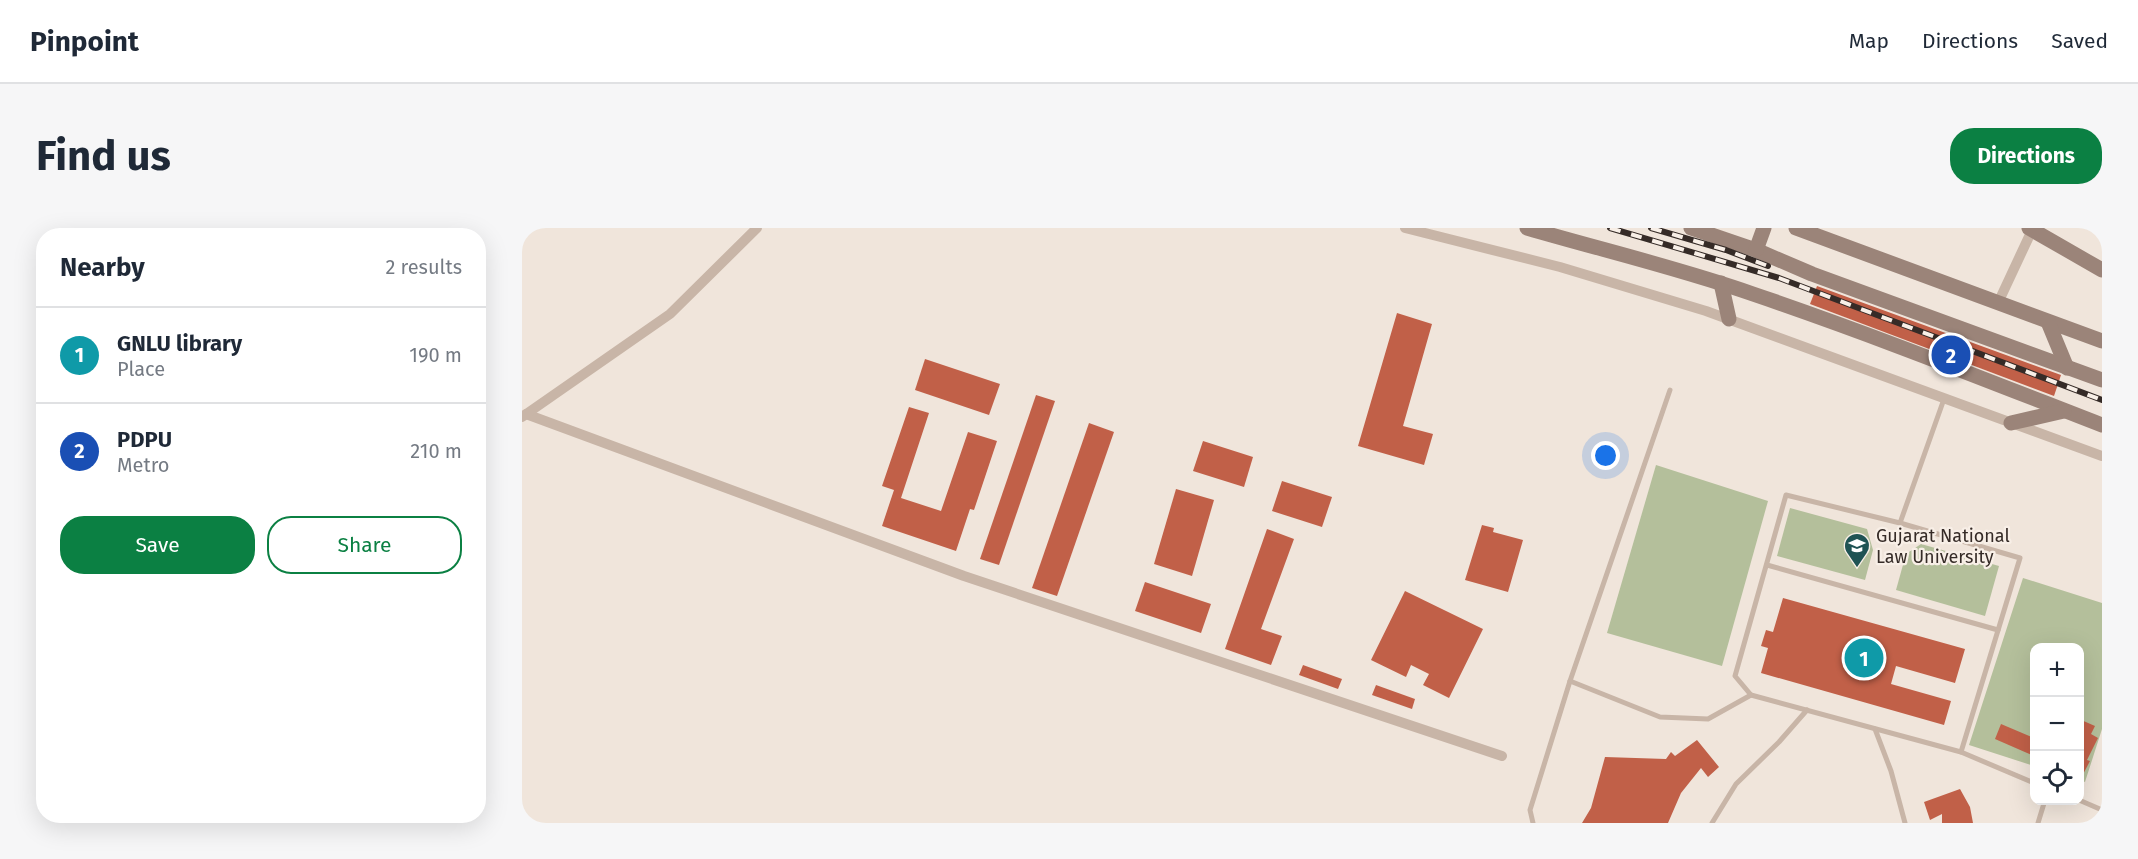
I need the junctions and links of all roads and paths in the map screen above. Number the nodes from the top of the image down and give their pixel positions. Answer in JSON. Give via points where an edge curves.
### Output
{"nodes":[{"id":1,"x":756,"y":228,"type":"edge"},
{"id":2,"x":1405,"y":228,"type":"edge"},
{"id":3,"x":1527,"y":228,"type":"edge"},
{"id":4,"x":1691,"y":228,"type":"edge"},
{"id":5,"x":1764,"y":228,"type":"edge"},
{"id":6,"x":1796,"y":228,"type":"edge"},
{"id":7,"x":2031,"y":229,"type":"edge"},
{"id":8,"x":1756,"y":250,"type":"junction"},
{"id":9,"x":2102,"y":270,"type":"edge"},
{"id":10,"x":1721,"y":284,"type":"junction"},
{"id":11,"x":1998,"y":303,"type":"junction"},
{"id":12,"x":1729,"y":319,"type":"junction"},
{"id":13,"x":2048,"y":322,"type":"junction"},
{"id":14,"x":2102,"y":341,"type":"edge"},
{"id":15,"x":2067,"y":368,"type":"junction"},
{"id":16,"x":2102,"y":380,"type":"edge"},
{"id":17,"x":1670,"y":390,"type":"dead end"},
{"id":18,"x":1944,"y":399,"type":"junction"},
{"id":19,"x":2064,"y":411,"type":"junction"},
{"id":20,"x":524,"y":416,"type":"edge"},
{"id":21,"x":2011,"y":423,"type":"junction"},
{"id":22,"x":2102,"y":425,"type":"edge"},
{"id":23,"x":2102,"y":456,"type":"edge"},
{"id":24,"x":1900,"y":523,"type":"junction"},
{"id":25,"x":1767,"y":565,"type":"junction"},
{"id":26,"x":1998,"y":630,"type":"junction"},
{"id":27,"x":1570,"y":681,"type":"junction"},
{"id":28,"x":1751,"y":695,"type":"junction"},
{"id":29,"x":1807,"y":710,"type":"junction"},
{"id":30,"x":1875,"y":729,"type":"junction"},
{"id":31,"x":1961,"y":752,"type":"junction"},
{"id":32,"x":1502,"y":756,"type":"dead end"},
{"id":33,"x":2030,"y":781,"type":"edge"},
{"id":34,"x":2084,"y":803,"type":"edge"},
{"id":35,"x":2044,"y":805,"type":"edge"},
{"id":36,"x":2102,"y":810,"type":"edge"},
{"id":37,"x":1533,"y":823,"type":"edge"},
{"id":38,"x":1712,"y":823,"type":"edge"},
{"id":39,"x":1905,"y":823,"type":"edge"},
{"id":40,"x":2038,"y":823,"type":"edge"}],
"edges":[{"from":1,"to":20,"type":"street","via":[[670,314]]},
{"from":2,"to":12,"type":"street","via":[[1560,267]]},
{"from":3,"to":10,"type":"street"},
{"from":4,"to":8,"type":"street"},
{"from":5,"to":8,"type":"street"},
{"from":6,"to":11,"type":"street"},
{"from":7,"to":9,"type":"street"},
{"from":7,"to":11,"type":"street"},
{"from":8,"to":15,"type":"street"},
{"from":10,"to":12,"type":"street"},
{"from":10,"to":19,"type":"street","via":[[1888,342]]},
{"from":11,"to":13,"type":"street"},
{"from":12,"to":18,"type":"street"},
{"from":13,"to":14,"type":"street"},
{"from":13,"to":15,"type":"street"},
{"from":15,"to":16,"type":"street"},
{"from":17,"to":27,"type":"lane"},
{"from":18,"to":21,"type":"street"},
{"from":18,"to":24,"type":"lane"},
{"from":19,"to":21,"type":"street"},
{"from":19,"to":22,"type":"street"},
{"from":20,"to":32,"type":"street","via":[[964,576]]},
{"from":21,"to":23,"type":"street"},
{"from":24,"to":25,"type":"lane","via":[[1786,495]]},
{"from":24,"to":26,"type":"lane","via":[[2020,558]]},
{"from":25,"to":26,"type":"lane"},
{"from":25,"to":28,"type":"lane","via":[[1735,676]]},
{"from":26,"to":31,"type":"lane"},
{"from":27,"to":28,"type":"lane","via":[[1660,717],[1708,719]]},
{"from":27,"to":37,"type":"lane","via":[[1530,810]]},
{"from":28,"to":29,"type":"lane"},
{"from":29,"to":30,"type":"lane"},
{"from":29,"to":38,"type":"lane","via":[[1736,784]]},
{"from":30,"to":31,"type":"lane"},
{"from":30,"to":39,"type":"lane"},
{"from":31,"to":33,"type":"lane"},
{"from":34,"to":36,"type":"lane"},
{"from":35,"to":40,"type":"lane"}]}
